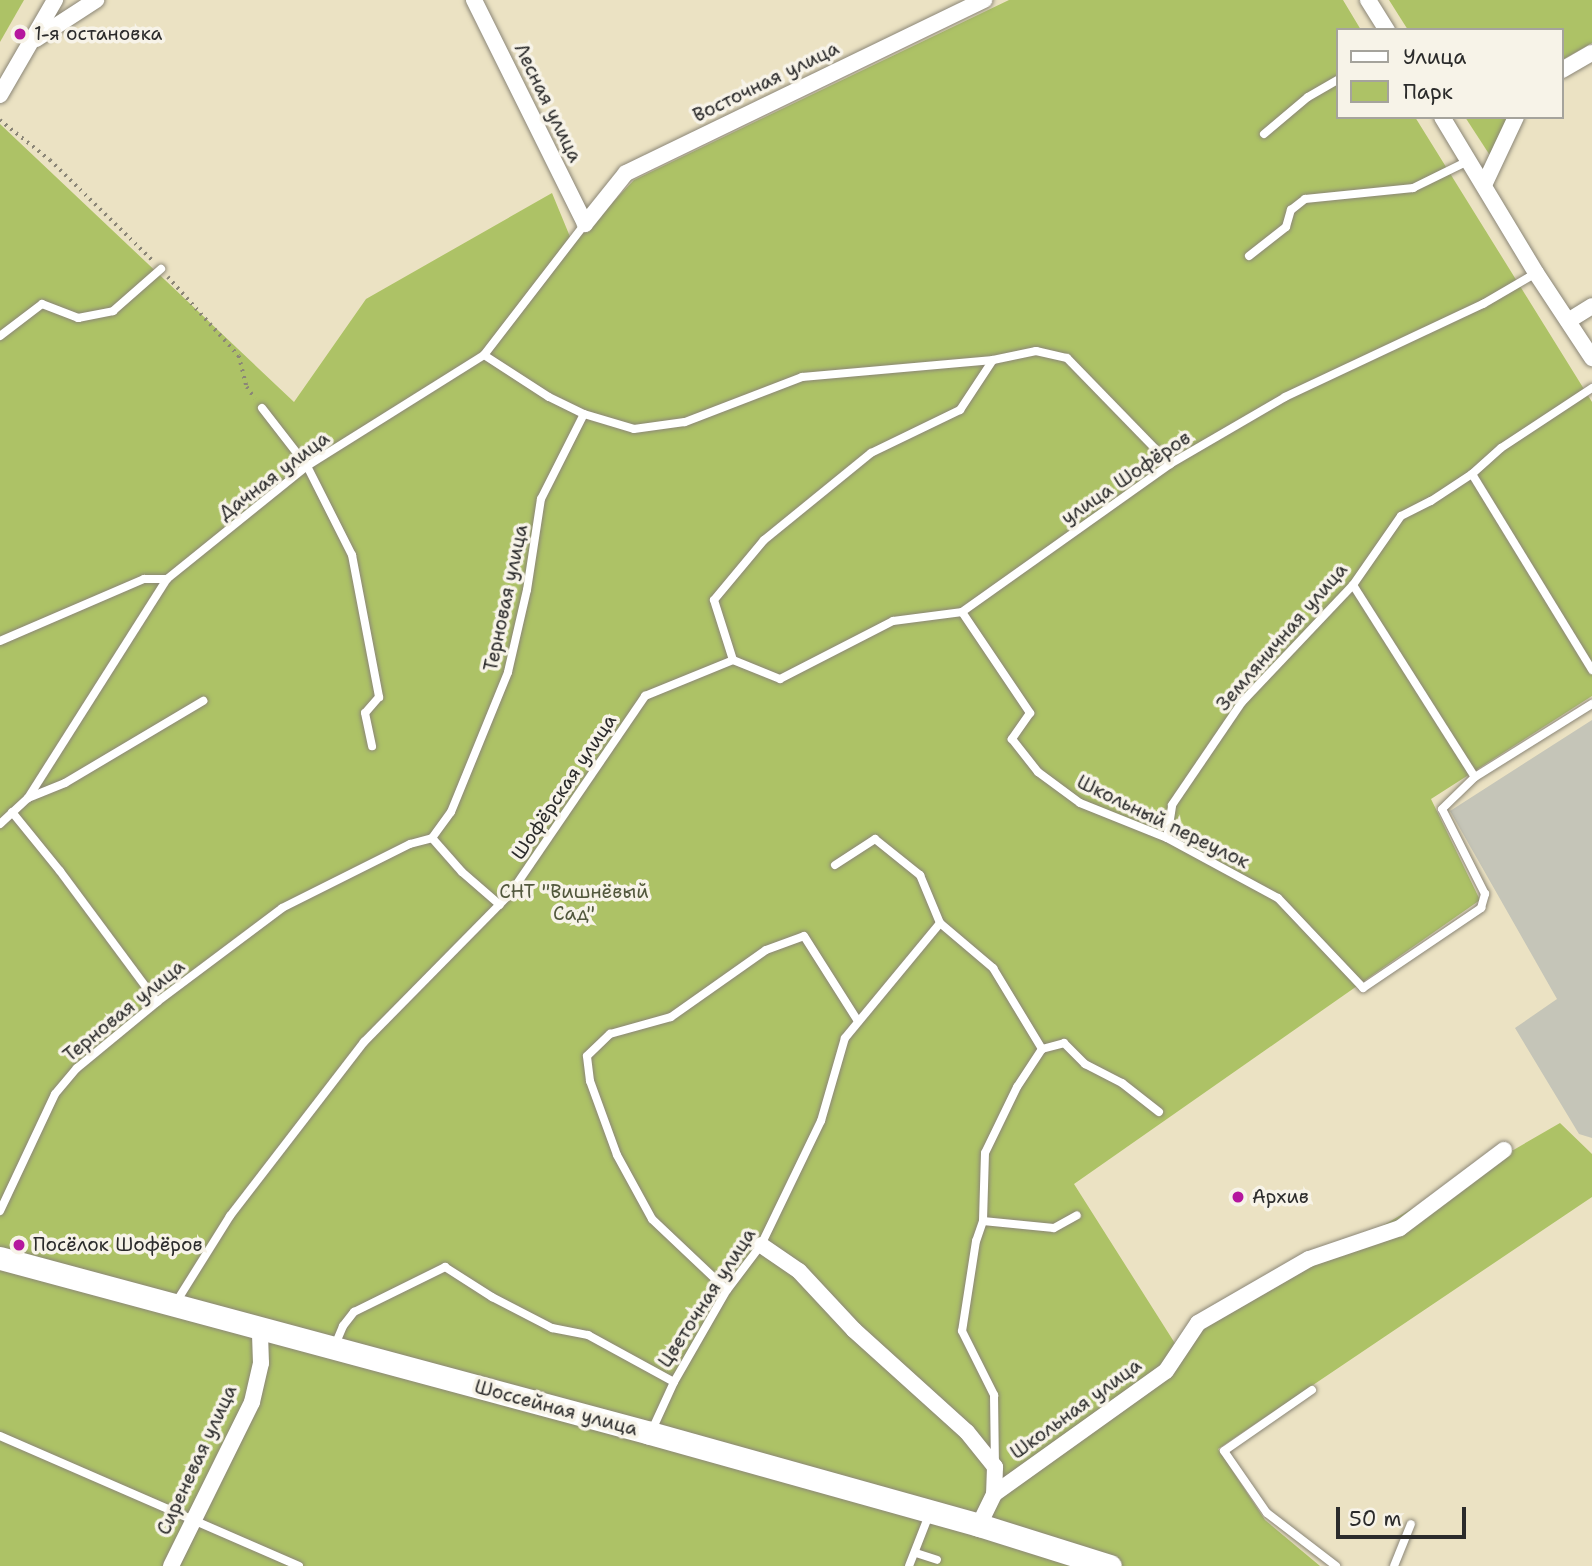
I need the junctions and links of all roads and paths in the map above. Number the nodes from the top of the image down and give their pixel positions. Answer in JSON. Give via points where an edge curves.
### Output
{"nodes":[{"id":1,"x":55,"y":0,"type":"edge"},
{"id":2,"x":96,"y":0,"type":"edge"},
{"id":3,"x":474,"y":0,"type":"edge"},
{"id":4,"x":984,"y":0,"type":"edge"},
{"id":5,"x":1368,"y":0,"type":"edge"},
{"id":6,"x":1386,"y":28,"type":"edge"},
{"id":7,"x":35,"y":39,"type":"junction"},
{"id":8,"x":1592,"y":53,"type":"edge"},
{"id":9,"x":1564,"y":69,"type":"edge"},
{"id":10,"x":1336,"y":81,"type":"edge"},
{"id":11,"x":0,"y":95,"type":"edge"},
{"id":12,"x":1443,"y":119,"type":"edge"},
{"id":13,"x":1515,"y":119,"type":"edge"},
{"id":14,"x":0,"y":120,"type":"edge"},
{"id":15,"x":1264,"y":134,"type":"dead end"},
{"id":16,"x":1469,"y":161,"type":"junction"},
{"id":17,"x":1484,"y":185,"type":"junction"},
{"id":18,"x":585,"y":224,"type":"junction"},
{"id":19,"x":1249,"y":256,"type":"dead end"},
{"id":20,"x":161,"y":269,"type":"junction"},
{"id":21,"x":1535,"y":273,"type":"junction"},
{"id":22,"x":1592,"y":306,"type":"edge"},
{"id":23,"x":1568,"y":321,"type":"junction"},
{"id":24,"x":0,"y":336,"type":"edge"},
{"id":25,"x":484,"y":355,"type":"junction"},
{"id":26,"x":1592,"y":358,"type":"edge"},
{"id":27,"x":993,"y":360,"type":"junction"},
{"id":28,"x":1592,"y":388,"type":"edge"},
{"id":29,"x":262,"y":408,"type":"joint"},
{"id":30,"x":584,"y":414,"type":"junction"},
{"id":31,"x":1170,"y":464,"type":"junction"},
{"id":32,"x":307,"y":466,"type":"junction"},
{"id":33,"x":1472,"y":474,"type":"junction"},
{"id":34,"x":167,"y":579,"type":"junction"},
{"id":35,"x":1353,"y":585,"type":"junction"},
{"id":36,"x":962,"y":611,"type":"junction"},
{"id":37,"x":0,"y":641,"type":"edge"},
{"id":38,"x":733,"y":660,"type":"junction"},
{"id":39,"x":1592,"y":670,"type":"edge"},
{"id":40,"x":203,"y":701,"type":"dead end"},
{"id":41,"x":1592,"y":704,"type":"edge"},
{"id":42,"x":372,"y":746,"type":"dead end"},
{"id":43,"x":1475,"y":777,"type":"junction"},
{"id":44,"x":28,"y":798,"type":"junction"},
{"id":45,"x":12,"y":812,"type":"junction"},
{"id":46,"x":0,"y":824,"type":"edge"},
{"id":47,"x":432,"y":838,"type":"junction"},
{"id":48,"x":1167,"y":838,"type":"junction"},
{"id":49,"x":835,"y":865,"type":"dead end"},
{"id":50,"x":500,"y":905,"type":"junction"},
{"id":51,"x":940,"y":923,"type":"junction"},
{"id":52,"x":157,"y":1002,"type":"junction"},
{"id":53,"x":858,"y":1021,"type":"junction"},
{"id":54,"x":1042,"y":1049,"type":"junction"},
{"id":55,"x":1159,"y":1112,"type":"dead end"},
{"id":56,"x":1504,"y":1150,"type":"dead end"},
{"id":57,"x":0,"y":1211,"type":"edge"},
{"id":58,"x":1077,"y":1215,"type":"dead end"},
{"id":59,"x":984,"y":1221,"type":"junction"},
{"id":60,"x":761,"y":1245,"type":"junction"},
{"id":61,"x":0,"y":1258,"type":"edge"},
{"id":62,"x":727,"y":1290,"type":"junction"},
{"id":63,"x":173,"y":1307,"type":"junction"},
{"id":64,"x":260,"y":1330,"type":"junction"},
{"id":65,"x":333,"y":1349,"type":"junction"},
{"id":66,"x":674,"y":1382,"type":"junction"},
{"id":67,"x":1312,"y":1390,"type":"dead end"},
{"id":68,"x":650,"y":1433,"type":"junction"},
{"id":69,"x":0,"y":1436,"type":"edge"},
{"id":70,"x":995,"y":1466,"type":"junction"},
{"id":71,"x":994,"y":1494,"type":"junction"},
{"id":72,"x":930,"y":1512,"type":"junction"},
{"id":73,"x":191,"y":1520,"type":"junction"},
{"id":74,"x":1411,"y":1524,"type":"dead end"},
{"id":75,"x":979,"y":1525,"type":"junction"},
{"id":76,"x":916,"y":1553,"type":"junction"},
{"id":77,"x":937,"y":1560,"type":"dead end"},
{"id":78,"x":170,"y":1566,"type":"edge"},
{"id":79,"x":299,"y":1566,"type":"edge"},
{"id":80,"x":909,"y":1566,"type":"edge"},
{"id":81,"x":1110,"y":1566,"type":"edge"},
{"id":82,"x":1336,"y":1566,"type":"edge"},
{"id":83,"x":1394,"y":1566,"type":"edge"}],
"edges":[{"from":1,"to":7,"type":"street"},
{"from":2,"to":7,"type":"street"},
{"from":3,"to":18,"type":"street","name":"Лесная улица"},
{"from":4,"to":18,"type":"street","name":"Восточная улица","via":[[626,173]]},
{"from":5,"to":6,"type":"street"},
{"from":7,"to":11,"type":"street"},
{"from":8,"to":9,"type":"street"},
{"from":10,"to":15,"type":"lane","via":[[1308,97]]},
{"from":12,"to":16,"type":"street"},
{"from":13,"to":17,"type":"street"},
{"from":14,"to":20,"type":"path","via":[[50,160]]},
{"from":16,"to":17,"type":"street"},
{"from":16,"to":19,"type":"lane","via":[[1413,188],[1305,199],[1291,210],[1286,227]]},
{"from":17,"to":21,"type":"street"},
{"from":18,"to":25,"type":"lane","name":"Дачная улица"},
{"from":20,"to":24,"type":"lane","via":[[113,311],[78,318],[42,304]]},
{"from":20,"to":29,"type":"path","via":[[239,356],[247,387]]},
{"from":21,"to":23,"type":"street"},
{"from":21,"to":31,"type":"lane","name":"улица Шофёров","via":[[1483,304],[1285,397]]},
{"from":22,"to":23,"type":"street"},
{"from":23,"to":26,"type":"street"},
{"from":25,"to":30,"type":"lane"},
{"from":25,"to":32,"type":"lane","name":"Дачная улица"},
{"from":27,"to":30,"type":"lane","via":[[802,377],[685,422],[634,429]]},
{"from":27,"to":31,"type":"lane","via":[[1036,351],[1067,358]]},
{"from":27,"to":38,"type":"lane","via":[[960,410],[871,453],[764,540],[715,600]]},
{"from":28,"to":33,"type":"lane","name":"Земляничная улица","via":[[1501,448]]},
{"from":29,"to":32,"type":"lane"},
{"from":30,"to":47,"type":"lane","name":"Терновая улица","via":[[541,499],[508,673],[451,812]]},
{"from":31,"to":36,"type":"lane","name":"улица Шофёров"},
{"from":32,"to":34,"type":"lane","name":"Дачная улица"},
{"from":32,"to":42,"type":"lane","via":[[352,555],[379,697],[365,713]]},
{"from":33,"to":35,"type":"lane","name":"Земляничная улица","via":[[1401,516]]},
{"from":33,"to":39,"type":"lane"},
{"from":34,"to":37,"type":"lane","via":[[144,579]]},
{"from":34,"to":44,"type":"lane","name":"Дачная улица"},
{"from":35,"to":43,"type":"lane"},
{"from":35,"to":48,"type":"lane","name":"Земляничная улица","via":[[1242,702],[1172,805]]},
{"from":36,"to":38,"type":"lane","name":"улица Шофёров","via":[[893,621],[780,679]]},
{"from":36,"to":48,"type":"lane","name":"Школьный переулок","via":[[1030,713],[1012,739],[1038,772],[1080,803]]},
{"from":38,"to":50,"type":"lane","name":"Шофёрская улица","via":[[645,696]]},
{"from":40,"to":44,"type":"lane","name":"Дачная улица","via":[[65,783]]},
{"from":41,"to":43,"type":"lane"},
{"from":43,"to":48,"type":"lane","name":"Школьный переулок","via":[[1442,809],[1485,894],[1481,908],[1363,988],[1278,898]]},
{"from":44,"to":45,"type":"lane","name":"Дачная улица"},
{"from":45,"to":46,"type":"lane","name":"Дачная улица"},
{"from":45,"to":52,"type":"lane"},
{"from":47,"to":50,"type":"lane"},
{"from":47,"to":52,"type":"lane","name":"Терновая улица","via":[[410,844],[282,908]]},
{"from":49,"to":51,"type":"lane","via":[[875,839],[920,874]]},
{"from":50,"to":63,"type":"lane","name":"Шофёрская улица","via":[[364,1042],[230,1216]]},
{"from":51,"to":53,"type":"lane","name":"Цветочная улица"},
{"from":51,"to":54,"type":"lane","via":[[993,968]]},
{"from":52,"to":57,"type":"lane","name":"Терновая улица","via":[[64,1082]]},
{"from":53,"to":60,"type":"lane","name":"Цветочная улица","via":[[845,1038],[821,1121]]},
{"from":53,"to":62,"type":"lane","via":[[804,936],[766,950],[671,1017],[610,1034],[586,1056],[590,1081],[617,1155],[652,1219]]},
{"from":54,"to":55,"type":"lane","via":[[1064,1044]]},
{"from":54,"to":59,"type":"lane","via":[[1017,1087],[985,1153]]},
{"from":56,"to":71,"type":"street","name":"Школьная улица","via":[[1401,1228],[1309,1259],[1198,1323],[1166,1371]]},
{"from":58,"to":59,"type":"lane","via":[[1054,1228]]},
{"from":59,"to":70,"type":"lane","via":[[976,1241],[962,1331],[994,1395]]},
{"from":60,"to":62,"type":"lane","name":"Цветочная улица"},
{"from":60,"to":70,"type":"street","name":"Школьная улица","via":[[799,1271],[854,1330],[967,1432]]},
{"from":61,"to":63,"type":"street","name":"Шоссейная улица"},
{"from":62,"to":66,"type":"lane","name":"Цветочная улица"},
{"from":63,"to":64,"type":"street","name":"Шоссейная улица"},
{"from":64,"to":65,"type":"street","name":"Шоссейная улица"},
{"from":64,"to":73,"type":"street","name":"Сиреневая улица","via":[[261,1363],[252,1402]]},
{"from":65,"to":66,"type":"lane","name":"Цветочная улица","via":[[354,1312],[445,1267],[552,1328],[588,1335]]},
{"from":65,"to":68,"type":"street","name":"Шоссейная улица"},
{"from":66,"to":68,"type":"lane"},
{"from":67,"to":82,"type":"lane","via":[[1224,1451],[1267,1513]]},
{"from":68,"to":72,"type":"street","name":"Шоссейная улица"},
{"from":69,"to":73,"type":"lane"},
{"from":70,"to":71,"type":"street","name":"Школьная улица"},
{"from":71,"to":75,"type":"street"},
{"from":72,"to":75,"type":"street","name":"Шоссейная улица"},
{"from":72,"to":76,"type":"lane"},
{"from":73,"to":78,"type":"street","name":"Сиреневая улица"},
{"from":73,"to":79,"type":"lane"},
{"from":74,"to":83,"type":"lane"},
{"from":75,"to":81,"type":"street","name":"Шоссейная улица"},
{"from":76,"to":77,"type":"lane"},
{"from":76,"to":80,"type":"lane"}]}
